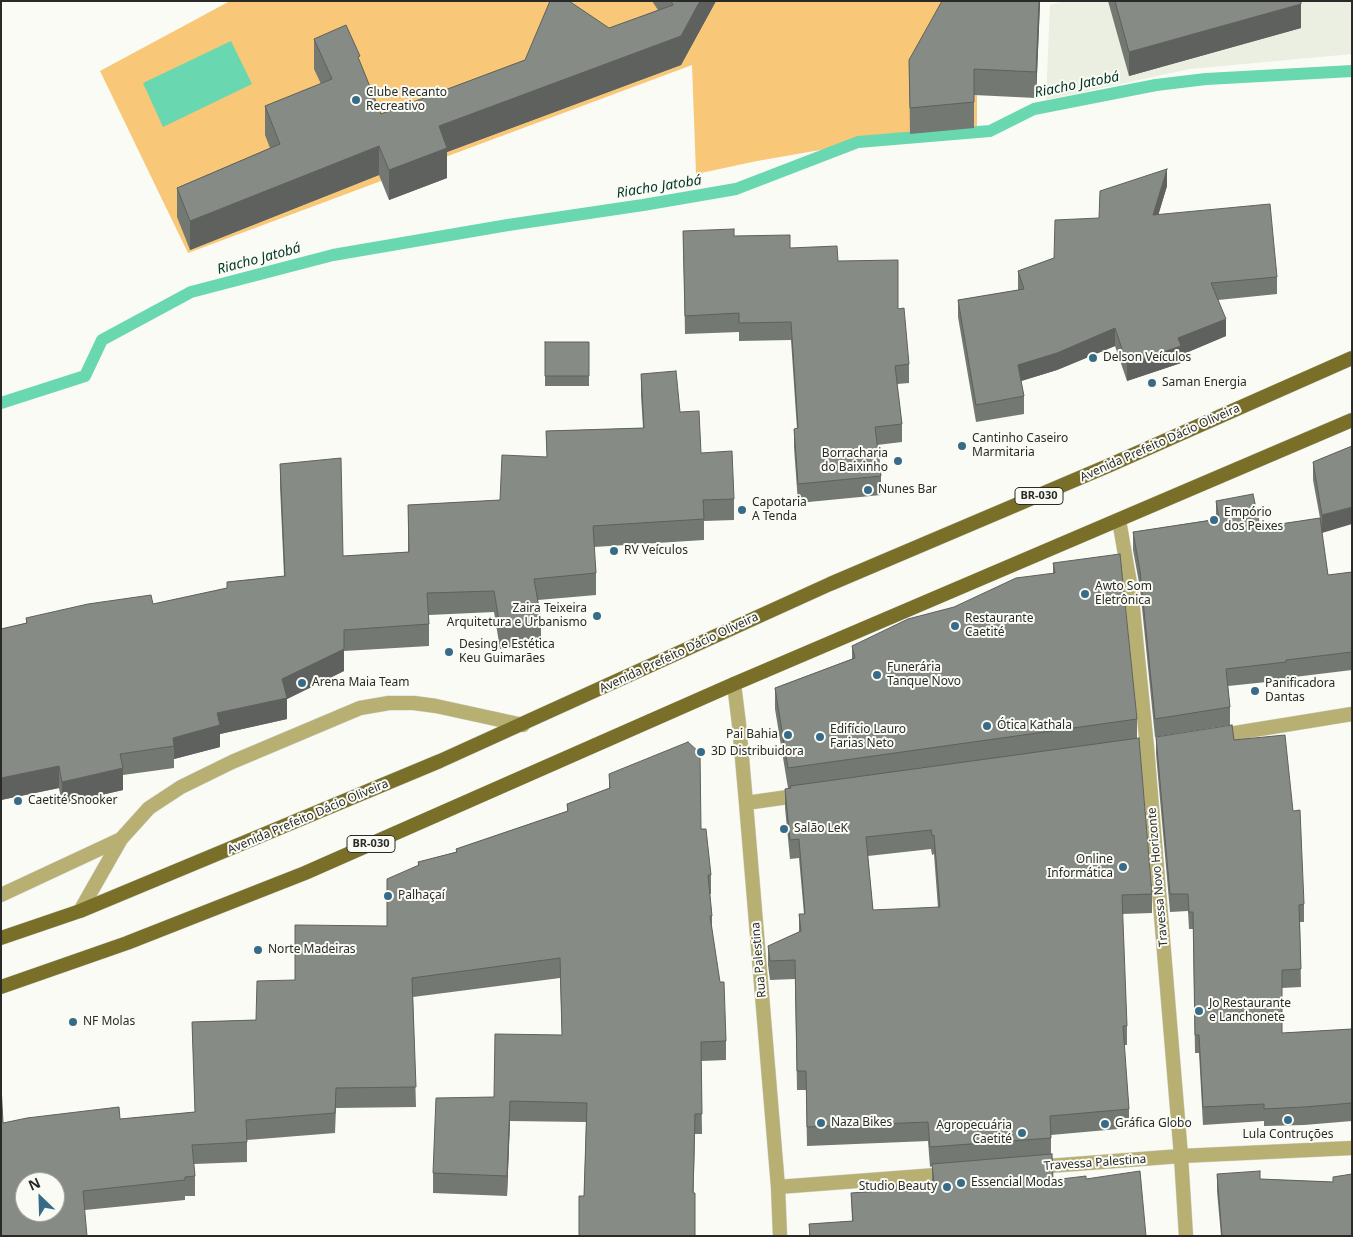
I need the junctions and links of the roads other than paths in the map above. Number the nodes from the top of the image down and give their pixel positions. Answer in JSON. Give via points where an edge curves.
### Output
{"nodes":[{"id":1,"x":1352,"y":358,"type":"edge"},
{"id":2,"x":1352,"y":420,"type":"edge"},
{"id":3,"x":1119,"y":520,"type":"junction"},
{"id":4,"x":734,"y":684,"type":"junction"},
{"id":5,"x":1352,"y":714,"type":"edge"},
{"id":6,"x":523,"y":725,"type":"junction"},
{"id":7,"x":1206,"y":738,"type":"edge"},
{"id":8,"x":814,"y":794,"type":"edge"},
{"id":9,"x":746,"y":803,"type":"junction"},
{"id":10,"x":121,"y":839,"type":"junction"},
{"id":11,"x":1,"y":895,"type":"edge"},
{"id":12,"x":80,"y":911,"type":"junction"},
{"id":13,"x":1,"y":938,"type":"edge"},
{"id":14,"x":1,"y":987,"type":"edge"},
{"id":15,"x":1352,"y":1148,"type":"edge"},
{"id":16,"x":1181,"y":1156,"type":"junction"},
{"id":17,"x":1024,"y":1168,"type":"edge"},
{"id":18,"x":965,"y":1173,"type":"edge"},
{"id":19,"x":778,"y":1187,"type":"junction"},
{"id":20,"x":780,"y":1236,"type":"edge"},
{"id":21,"x":1186,"y":1236,"type":"edge"}],
"edges":[{"from":1,"to":6,"type":"main road","name":"Avenida Prefeito Dácio Oliveira","number":"BR-030","via":[[830,584]]},
{"from":2,"to":3,"type":"main road","number":"BR-030"},
{"from":3,"to":4,"type":"main road","number":"BR-030"},
{"from":3,"to":16,"type":"street","name":"Travessa Novo Horizonte","via":[[1131,589],[1147,747]]},
{"from":4,"to":9,"type":"street","name":"Rua Palestina"},
{"from":4,"to":14,"type":"main road","number":"BR-030","via":[[305,873],[127,943]]},
{"from":5,"to":7,"type":"street"},
{"from":6,"to":10,"type":"street","via":[[414,703],[360,708],[181,787],[150,808]]},
{"from":6,"to":12,"type":"main road","name":"Avenida Prefeito Dácio Oliveira","number":"BR-030"},
{"from":8,"to":9,"type":"street"},
{"from":9,"to":19,"type":"street","name":"Rua Palestina"},
{"from":10,"to":11,"type":"street"},
{"from":10,"to":12,"type":"street"},
{"from":12,"to":13,"type":"main road","name":"Avenida Prefeito Dácio Oliveira","number":"BR-030"},
{"from":15,"to":16,"type":"street","name":"Travessa Palestina"},
{"from":16,"to":17,"type":"street","name":"Travessa Palestina"},
{"from":16,"to":21,"type":"street","name":"Travessa Novo Horizonte"},
{"from":18,"to":19,"type":"street"},
{"from":19,"to":20,"type":"street","name":"Rua Palestina"}]}
